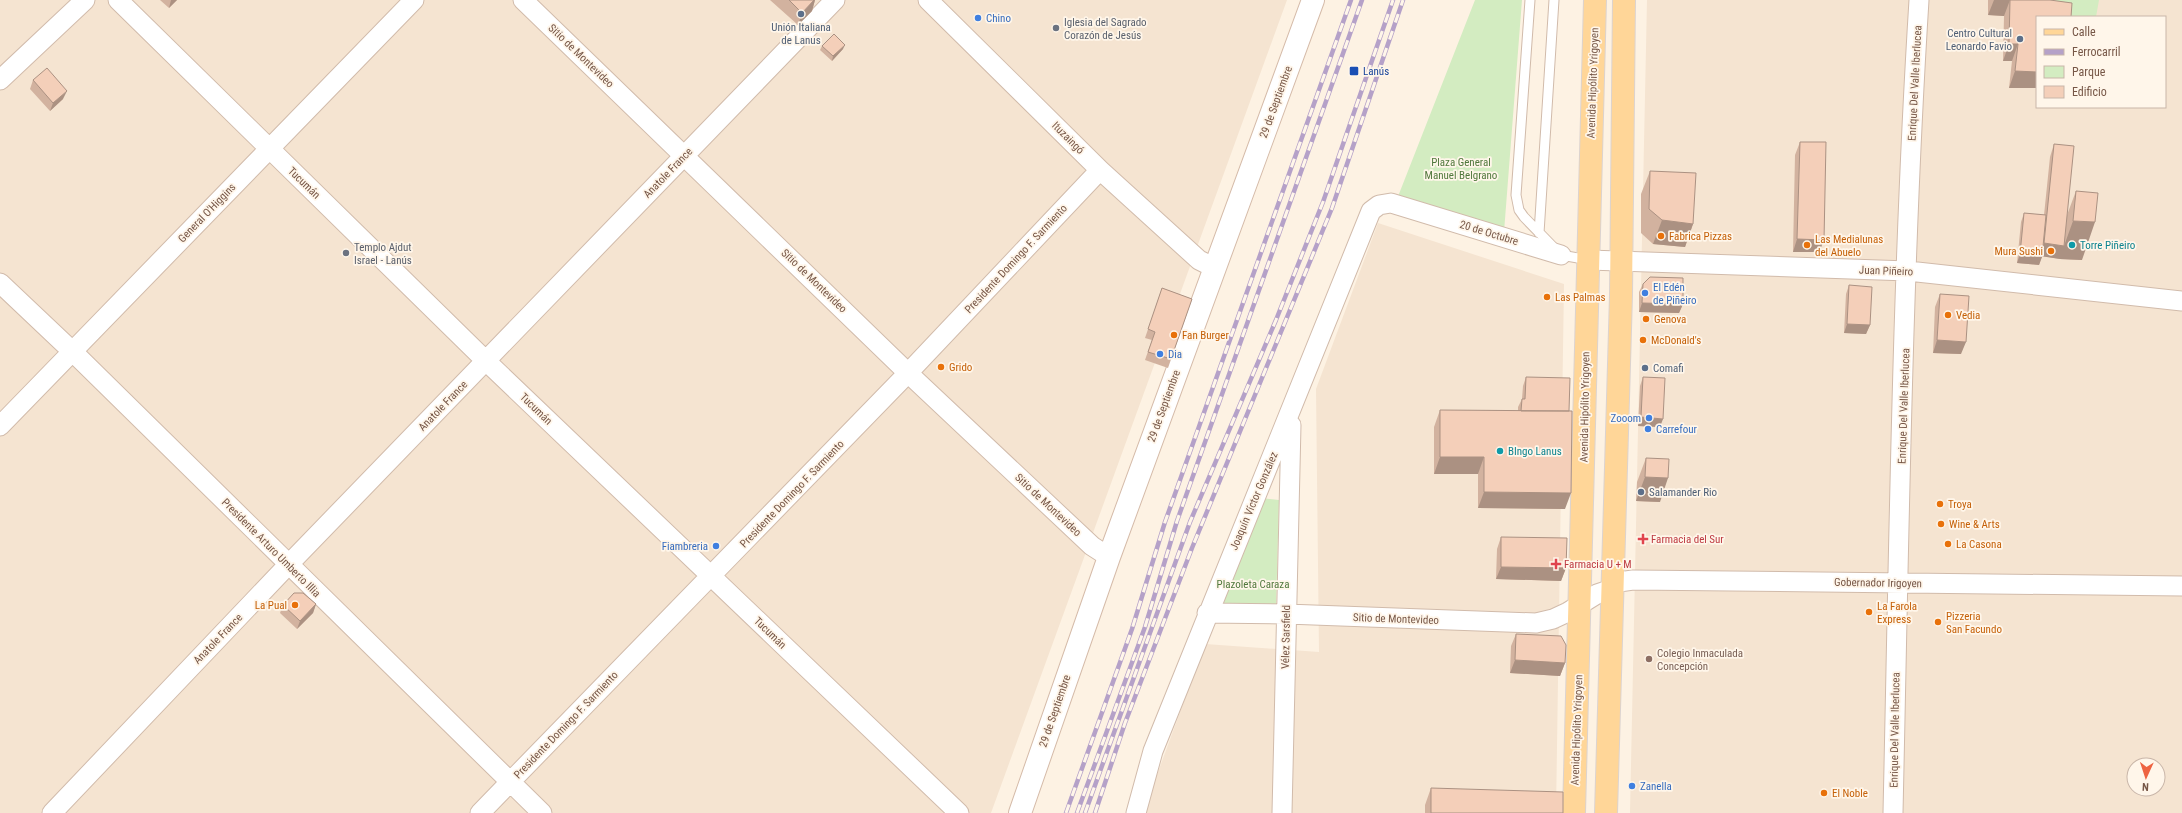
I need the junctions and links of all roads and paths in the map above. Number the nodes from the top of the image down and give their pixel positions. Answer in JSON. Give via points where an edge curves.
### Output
{"nodes":[{"id":1,"x":85,"y":0,"type":"edge"},
{"id":2,"x":118,"y":0,"type":"edge"},
{"id":3,"x":414,"y":0,"type":"edge"},
{"id":4,"x":523,"y":0,"type":"edge"},
{"id":5,"x":835,"y":0,"type":"edge"},
{"id":6,"x":928,"y":0,"type":"edge"},
{"id":7,"x":1313,"y":0,"type":"edge"},
{"id":8,"x":1530,"y":0,"type":"edge"},
{"id":9,"x":1554,"y":0,"type":"edge"},
{"id":10,"x":1595,"y":0,"type":"edge"},
{"id":11,"x":1624,"y":0,"type":"edge"},
{"id":12,"x":1919,"y":0,"type":"edge"},
{"id":13,"x":0,"y":80,"type":"edge"},
{"id":14,"x":269,"y":148,"type":"junction"},
{"id":15,"x":685,"y":155,"type":"junction"},
{"id":16,"x":1100,"y":170,"type":"junction"},
{"id":17,"x":1391,"y":203,"type":"joint"},
{"id":18,"x":1539,"y":233,"type":"junction"},
{"id":19,"x":1561,"y":255,"type":"junction"},
{"id":20,"x":1588,"y":260,"type":"junction"},
{"id":21,"x":1620,"y":262,"type":"junction"},
{"id":22,"x":1215,"y":268,"type":"junction"},
{"id":23,"x":1908,"y":271,"type":"junction"},
{"id":24,"x":0,"y":283,"type":"edge"},
{"id":25,"x":2182,"y":301,"type":"edge"},
{"id":26,"x":73,"y":352,"type":"junction"},
{"id":27,"x":486,"y":361,"type":"junction"},
{"id":28,"x":908,"y":373,"type":"junction"},
{"id":29,"x":1291,"y":414,"type":"junction"},
{"id":30,"x":0,"y":426,"type":"edge"},
{"id":31,"x":1109,"y":557,"type":"junction"},
{"id":32,"x":288,"y":565,"type":"junction"},
{"id":33,"x":711,"y":577,"type":"junction"},
{"id":34,"x":1898,"y":583,"type":"junction"},
{"id":35,"x":2182,"y":586,"type":"edge"},
{"id":36,"x":1612,"y":589,"type":"junction"},
{"id":37,"x":1581,"y":605,"type":"junction"},
{"id":38,"x":1207,"y":613,"type":"junction"},
{"id":39,"x":1286,"y":614,"type":"junction"},
{"id":40,"x":1153,"y":751,"type":"junction"},
{"id":41,"x":510,"y":782,"type":"junction"},
{"id":42,"x":52,"y":813,"type":"edge"},
{"id":43,"x":480,"y":813,"type":"edge"},
{"id":44,"x":542,"y":813,"type":"edge"},
{"id":45,"x":959,"y":813,"type":"edge"},
{"id":46,"x":1020,"y":813,"type":"edge"},
{"id":47,"x":1123,"y":813,"type":"edge"},
{"id":48,"x":1136,"y":813,"type":"edge"},
{"id":49,"x":1282,"y":813,"type":"edge"},
{"id":50,"x":1574,"y":813,"type":"edge"},
{"id":51,"x":1606,"y":813,"type":"edge"},
{"id":52,"x":1893,"y":813,"type":"edge"}],
"edges":[{"from":1,"to":13,"type":"street"},
{"from":2,"to":14,"type":"street","name":"Tucumán"},
{"from":3,"to":14,"type":"street","name":"General O'Higgins"},
{"from":4,"to":15,"type":"street","name":"Sitio de Montevideo"},
{"from":5,"to":15,"type":"street","name":"Anatole France"},
{"from":6,"to":16,"type":"street","name":"Ituzaingó"},
{"from":7,"to":22,"type":"street","name":"29 de Septiembre"},
{"from":8,"to":18,"type":"lane","via":[[1516,195],[1519,210]]},
{"from":9,"to":18,"type":"lane"},
{"from":10,"to":20,"type":"main road","name":"Avenida Hipólito Yrigoyen"},
{"from":11,"to":21,"type":"main road"},
{"from":12,"to":23,"type":"street","name":"Enrique Del Valle Iberlucea"},
{"from":14,"to":26,"type":"street","name":"General O'Higgins"},
{"from":14,"to":27,"type":"street","name":"Tucumán"},
{"from":15,"to":27,"type":"street","name":"Anatole France"},
{"from":15,"to":28,"type":"street","name":"Sitio de Montevideo"},
{"from":16,"to":22,"type":"street","name":"Ituzaingó","via":[[1199,260]]},
{"from":16,"to":28,"type":"street","name":"Presidente Domingo F. Sarmiento"},
{"from":17,"to":19,"type":"street","name":"20 de Octubre"},
{"from":17,"to":29,"type":"street","name":"Joaquín Víctor González","via":[[1379,205],[1371,211]]},
{"from":18,"to":19,"type":"lane"},
{"from":19,"to":20,"type":"lane","name":"20 de Octubre"},
{"from":20,"to":21,"type":"street","name":"Juan Piñeiro"},
{"from":20,"to":37,"type":"main road","name":"Avenida Hipólito Yrigoyen"},
{"from":21,"to":23,"type":"street","name":"Juan Piñeiro"},
{"from":21,"to":36,"type":"main road"},
{"from":22,"to":31,"type":"street","name":"29 de Septiembre"},
{"from":23,"to":25,"type":"street","name":"Juan Piñeiro"},
{"from":23,"to":34,"type":"street","name":"Enrique Del Valle Iberlucea"},
{"from":24,"to":26,"type":"street","name":"Presidente Arturo Umberto Illia"},
{"from":26,"to":30,"type":"street","name":"General O'Higgins"},
{"from":26,"to":32,"type":"street","name":"Presidente Arturo Umberto Illia"},
{"from":27,"to":32,"type":"street","name":"Anatole France"},
{"from":27,"to":33,"type":"street","name":"Tucumán"},
{"from":28,"to":31,"type":"street","name":"Sitio de Montevideo","via":[[1092,546]]},
{"from":28,"to":33,"type":"street","name":"Presidente Domingo F. Sarmiento"},
{"from":29,"to":38,"type":"street","name":"Joaquín Víctor González"},
{"from":29,"to":39,"type":"street","name":"Vélez Sarsfield"},
{"from":31,"to":46,"type":"street","name":"29 de Septiembre"},
{"from":32,"to":41,"type":"street","name":"Presidente Arturo Umberto Illia"},
{"from":32,"to":42,"type":"street","name":"Anatole France"},
{"from":33,"to":41,"type":"street","name":"Presidente Domingo F. Sarmiento"},
{"from":33,"to":45,"type":"street","name":"Tucumán"},
{"from":34,"to":35,"type":"street","name":"Gobernador Irigoyen"},
{"from":34,"to":36,"type":"street","name":"Gobernador Irigoyen","via":[[1633,580],[1619,582]]},
{"from":34,"to":52,"type":"street","name":"Enrique Del Valle Iberlucea"},
{"from":36,"to":37,"type":"street","name":"Gobernador Irigoyen","via":[[1597,594]]},
{"from":36,"to":51,"type":"main road"},
{"from":37,"to":39,"type":"street","name":"Sitio de Montevideo","via":[[1553,619],[1536,624]]},
{"from":37,"to":50,"type":"main road","name":"Avenida Hipólito Yrigoyen"},
{"from":38,"to":39,"type":"street","name":"Sitio de Montevideo"},
{"from":38,"to":40,"type":"street","name":"Joaquín Víctor González"},
{"from":39,"to":49,"type":"street","name":"Vélez Sarsfield"},
{"from":40,"to":47,"type":"street"},
{"from":40,"to":48,"type":"street","name":"Joaquín Víctor González"},
{"from":41,"to":43,"type":"street","name":"Presidente Domingo F. Sarmiento"},
{"from":41,"to":44,"type":"street","name":"Presidente Arturo Umberto Illia"}]}
